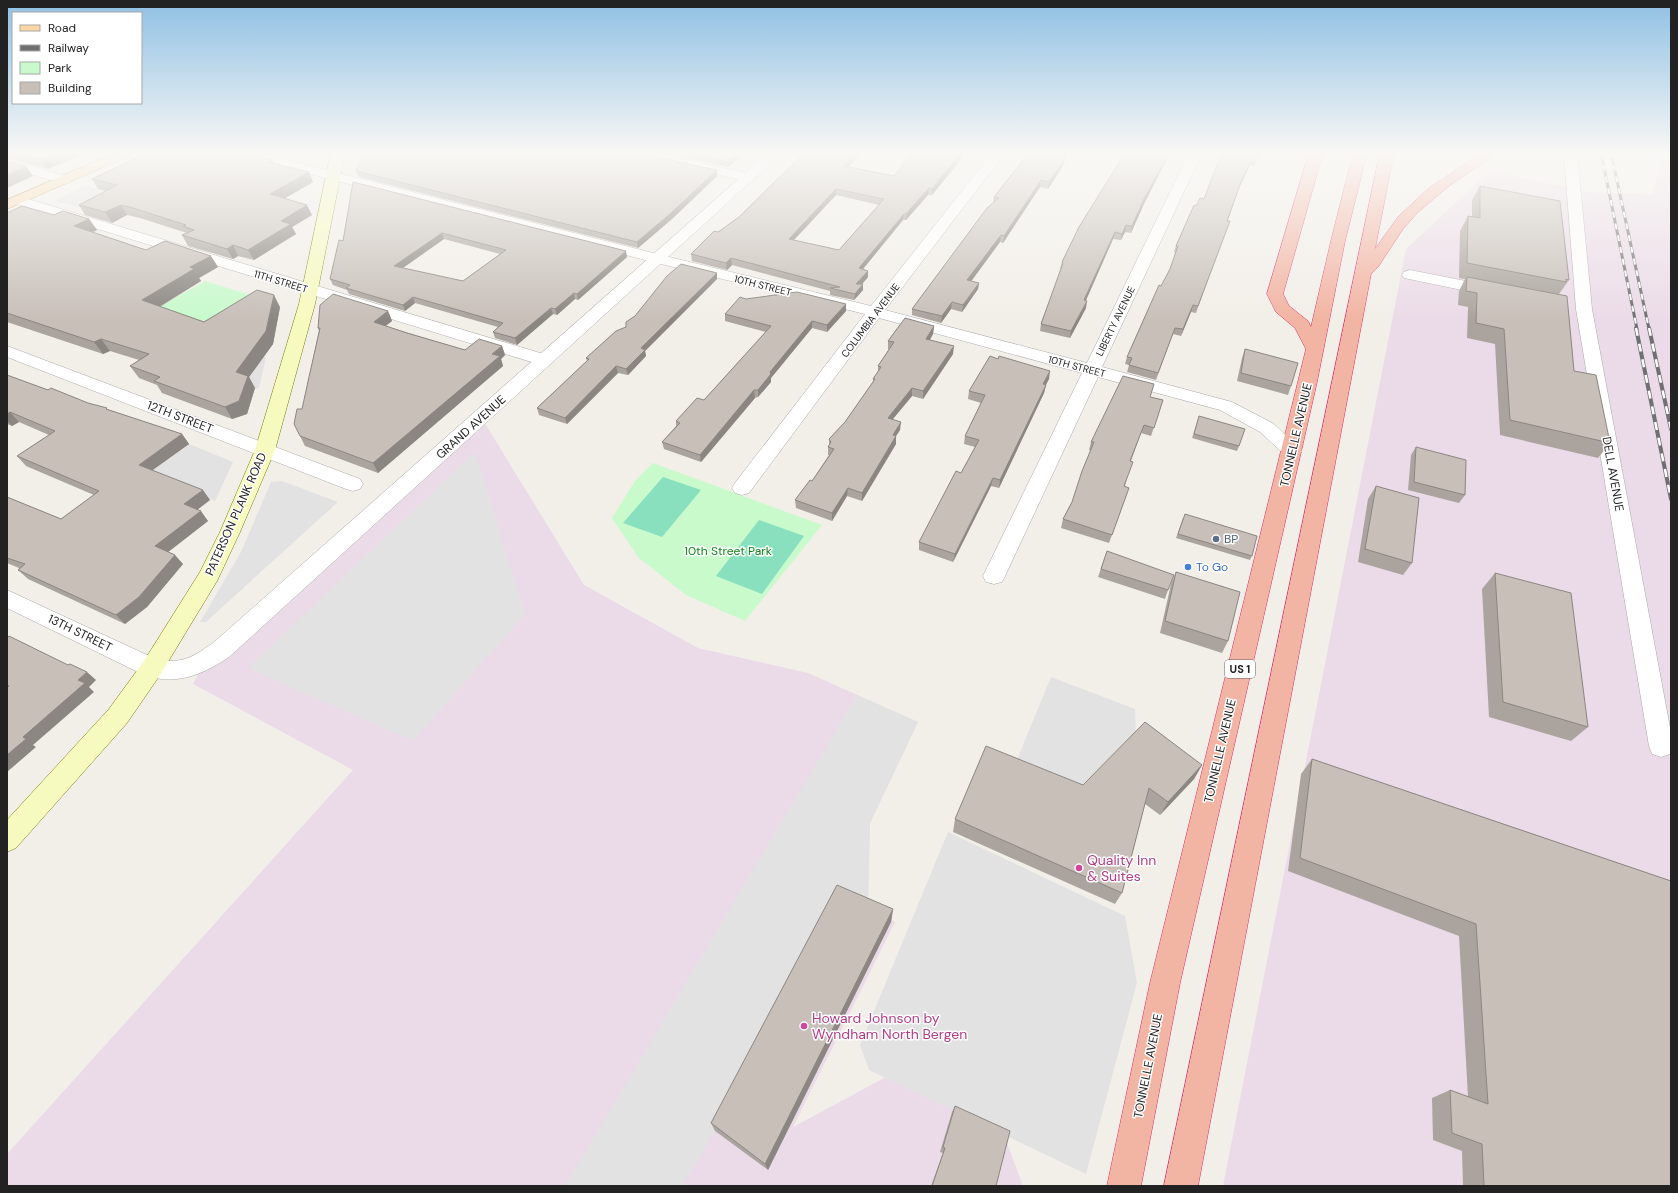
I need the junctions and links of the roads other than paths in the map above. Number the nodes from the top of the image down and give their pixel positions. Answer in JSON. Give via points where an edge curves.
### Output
{"nodes":[{"id":1,"x":32,"y":209,"type":"edge"},
{"id":2,"x":326,"y":209,"type":"edge"},
{"id":3,"x":461,"y":209,"type":"edge"},
{"id":4,"x":713,"y":209,"type":"edge"},
{"id":5,"x":956,"y":209,"type":"edge"},
{"id":6,"x":1169,"y":209,"type":"edge"},
{"id":7,"x":1300,"y":209,"type":"edge"},
{"id":8,"x":1346,"y":209,"type":"edge"},
{"id":9,"x":1376,"y":209,"type":"edge"},
{"id":10,"x":1414,"y":209,"type":"edge"},
{"id":11,"x":1573,"y":209,"type":"edge"},
{"id":12,"x":658,"y":259,"type":"junction"},
{"id":13,"x":1410,"y":275,"type":"dead end"},
{"id":14,"x":1362,"y":277,"type":"junction"},
{"id":15,"x":310,"y":289,"type":"junction"},
{"id":16,"x":1509,"y":294,"type":"edge"},
{"id":17,"x":875,"y":312,"type":"junction"},
{"id":18,"x":1315,"y":349,"type":"junction"},
{"id":19,"x":7,"y":351,"type":"edge"},
{"id":20,"x":544,"y":360,"type":"junction"},
{"id":21,"x":1092,"y":370,"type":"junction"},
{"id":22,"x":265,"y":450,"type":"junction"},
{"id":23,"x":1292,"y":451,"type":"junction"},
{"id":24,"x":353,"y":484,"type":"dead end"},
{"id":25,"x":742,"y":488,"type":"dead end"},
{"id":26,"x":994,"y":576,"type":"dead end"},
{"id":27,"x":7,"y":598,"type":"edge"},
{"id":28,"x":152,"y":668,"type":"junction"},
{"id":29,"x":1661,"y":746,"type":"dead end"},
{"id":30,"x":7,"y":839,"type":"edge"},
{"id":31,"x":1124,"y":1186,"type":"edge"},
{"id":32,"x":1181,"y":1186,"type":"edge"}],
"edges":[{"from":1,"to":15,"type":"street","name":"11TH STREET"},
{"from":2,"to":15,"type":"main road","name":"PATERSON PLANK ROAD"},
{"from":3,"to":12,"type":"street","name":"10TH STREET"},
{"from":4,"to":12,"type":"street","name":"GRAND AVENUE"},
{"from":5,"to":17,"type":"street","name":"COLUMBIA AVENUE"},
{"from":6,"to":21,"type":"street","name":"LIBERTY AVENUE"},
{"from":7,"to":18,"type":"highway","via":[[1275,294],[1282,309],[1302,324]]},
{"from":8,"to":18,"type":"highway","name":"TONNELLE AVENUE","number":"US 1"},
{"from":9,"to":14,"type":"highway"},
{"from":10,"to":14,"type":"highway","via":[[1403,219],[1387,240],[1376,261]]},
{"from":11,"to":29,"type":"street","name":"DELL AVENUE","via":[[1577,307]]},
{"from":12,"to":17,"type":"street","name":"10TH STREET"},
{"from":12,"to":20,"type":"street","name":"GRAND AVENUE"},
{"from":13,"to":16,"type":"street"},
{"from":14,"to":32,"type":"highway"},
{"from":15,"to":20,"type":"street","name":"11TH STREET"},
{"from":15,"to":22,"type":"main road","name":"PATERSON PLANK ROAD"},
{"from":17,"to":21,"type":"street","name":"10TH STREET"},
{"from":17,"to":25,"type":"street","name":"COLUMBIA AVENUE"},
{"from":18,"to":23,"type":"highway","name":"TONNELLE AVENUE","number":"US 1"},
{"from":19,"to":22,"type":"street","name":"12TH STREET"},
{"from":20,"to":28,"type":"street","name":"GRAND AVENUE","via":[[221,650],[203,663],[188,668],[169,672]]},
{"from":21,"to":23,"type":"street","name":"10TH STREET","via":[[1226,406],[1267,428]]},
{"from":21,"to":26,"type":"street","name":"LIBERTY AVENUE"},
{"from":22,"to":24,"type":"street","name":"12TH STREET"},
{"from":22,"to":28,"type":"main road","name":"PATERSON PLANK ROAD","via":[[209,575]]},
{"from":23,"to":31,"type":"highway","name":"TONNELLE AVENUE","number":"US 1","via":[[1165,983]]},
{"from":27,"to":28,"type":"street","name":"13TH STREET"},
{"from":28,"to":30,"type":"main road","name":"PATERSON PLANK ROAD","via":[[118,716]]}]}
